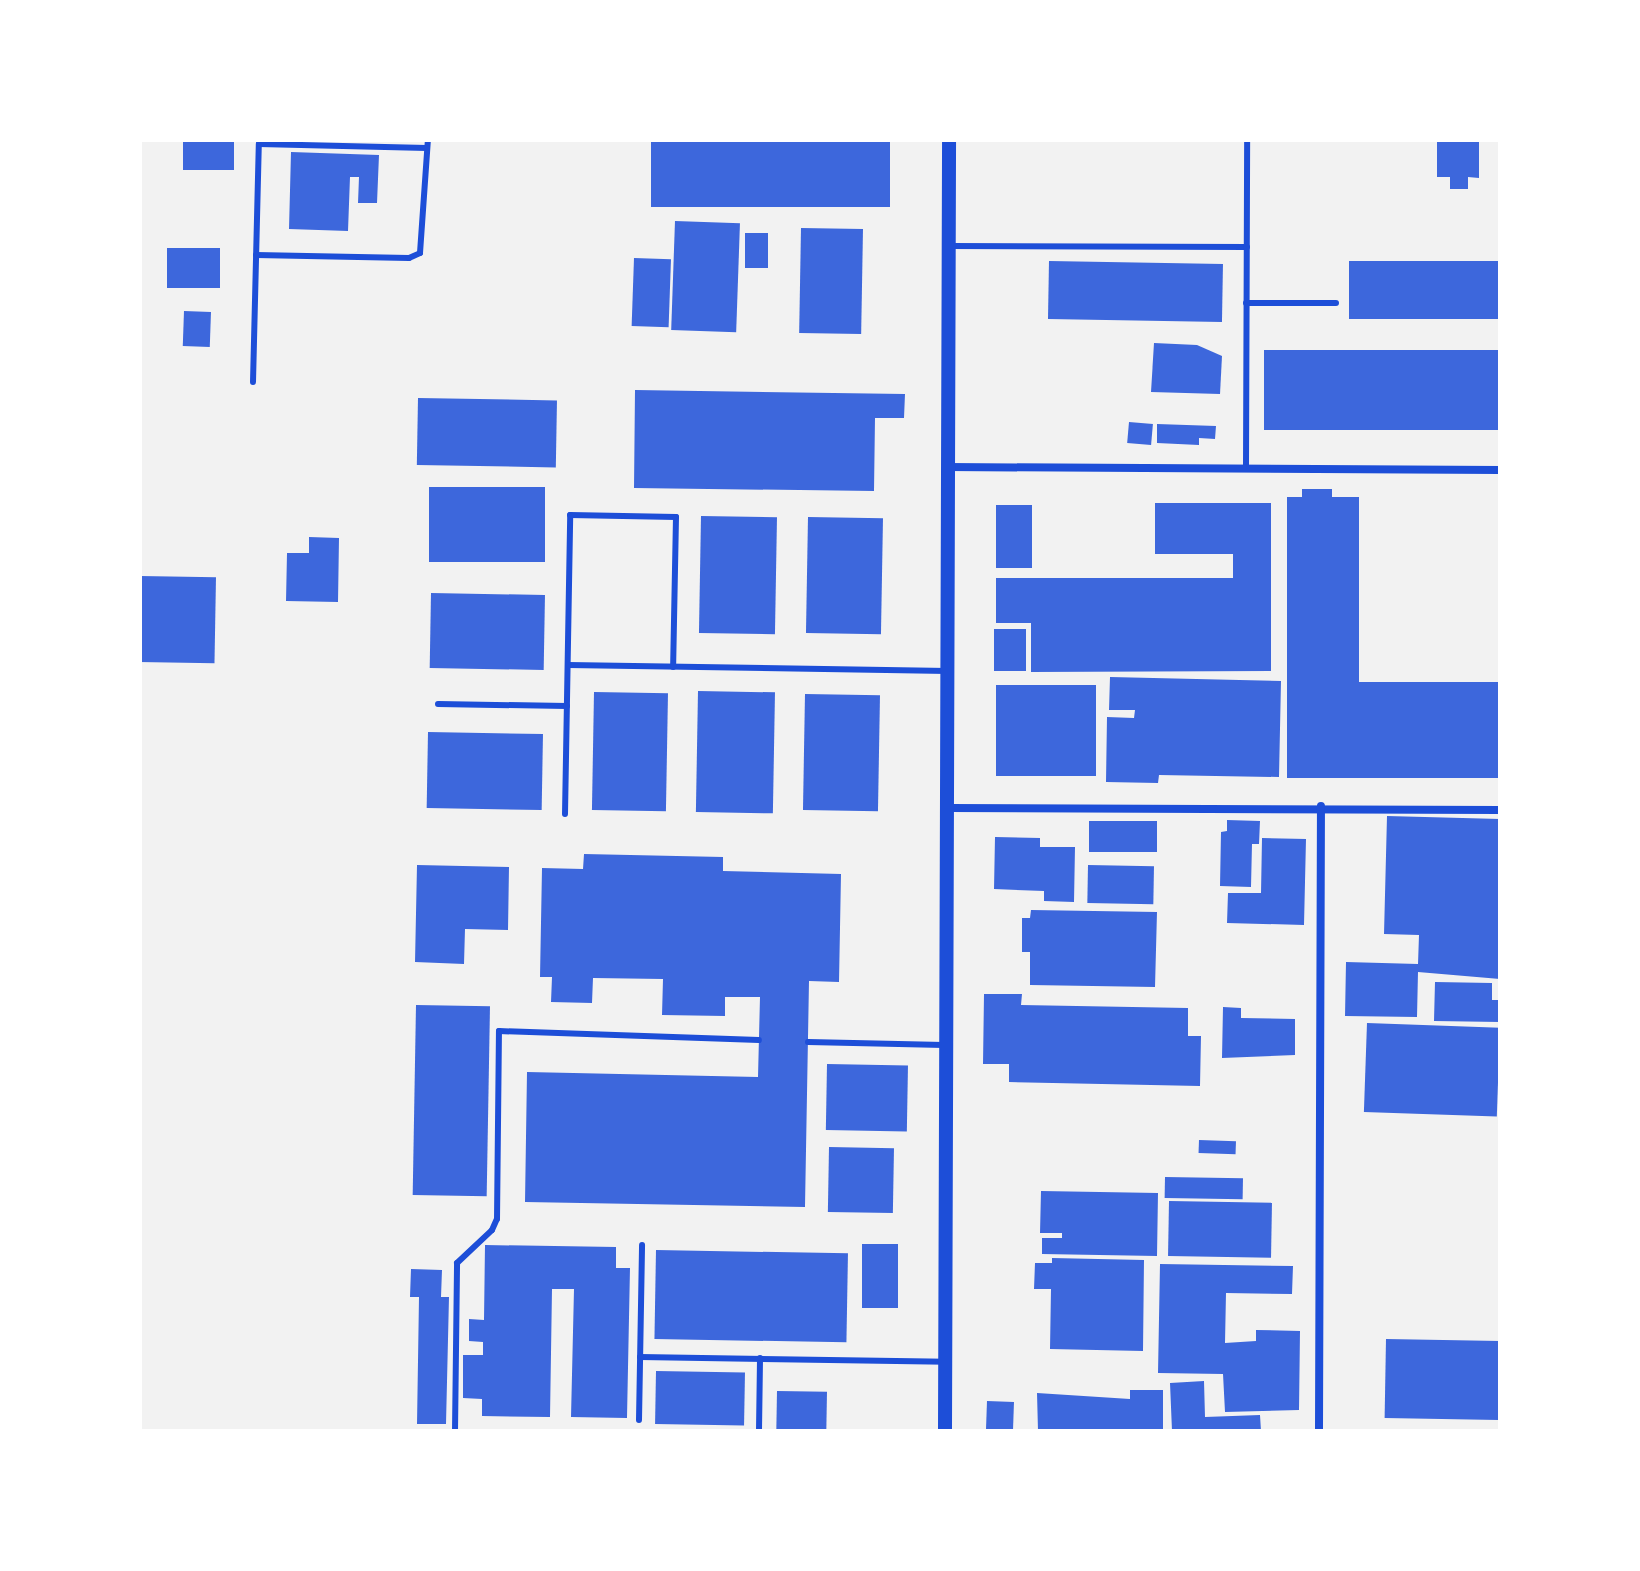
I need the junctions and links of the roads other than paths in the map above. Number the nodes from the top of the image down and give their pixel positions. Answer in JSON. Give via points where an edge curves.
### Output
{"nodes":[{"id":1,"x":949,"y":140,"type":"edge"},
{"id":2,"x":1247,"y":140,"type":"edge"},
{"id":3,"x":428,"y":144,"type":"edge"},
{"id":4,"x":948,"y":246,"type":"junction"},
{"id":5,"x":1247,"y":247,"type":"junction"},
{"id":6,"x":256,"y":255,"type":"junction"},
{"id":7,"x":1246,"y":303,"type":"junction"},
{"id":8,"x":1336,"y":303,"type":"dead end"},
{"id":9,"x":253,"y":382,"type":"dead end"},
{"id":10,"x":946,"y":467,"type":"junction"},
{"id":11,"x":1246,"y":469,"type":"junction"},
{"id":12,"x":1500,"y":470,"type":"edge"},
{"id":13,"x":568,"y":665,"type":"junction"},
{"id":14,"x":673,"y":667,"type":"junction"},
{"id":15,"x":948,"y":671,"type":"junction"},
{"id":16,"x":438,"y":704,"type":"dead end"},
{"id":17,"x":567,"y":706,"type":"junction"},
{"id":18,"x":1321,"y":806,"type":"junction"},
{"id":19,"x":949,"y":808,"type":"junction"},
{"id":20,"x":1500,"y":810,"type":"edge"},
{"id":21,"x":565,"y":814,"type":"dead end"},
{"id":22,"x":759,"y":1040,"type":"dead end"},
{"id":23,"x":808,"y":1042,"type":"dead end"},
{"id":24,"x":948,"y":1045,"type":"junction"},
{"id":25,"x":642,"y":1245,"type":"dead end"},
{"id":26,"x":640,"y":1357,"type":"junction"},
{"id":27,"x":760,"y":1358,"type":"junction"},
{"id":28,"x":946,"y":1362,"type":"junction"},
{"id":29,"x":639,"y":1420,"type":"dead end"},
{"id":30,"x":455,"y":1431,"type":"edge"},
{"id":31,"x":759,"y":1431,"type":"edge"},
{"id":32,"x":945,"y":1431,"type":"edge"},
{"id":33,"x":1319,"y":1431,"type":"edge"}],
"edges":[{"from":1,"to":4,"type":"street"},
{"from":2,"to":5,"type":"lane"},
{"from":3,"to":6,"type":"lane","via":[[420,253],[409,258]]},
{"from":3,"to":6,"type":"lane","via":[[259,144]]},
{"from":4,"to":5,"type":"lane"},
{"from":4,"to":10,"type":"street"},
{"from":5,"to":7,"type":"lane"},
{"from":6,"to":9,"type":"lane"},
{"from":7,"to":8,"type":"lane"},
{"from":7,"to":11,"type":"lane"},
{"from":10,"to":11,"type":"street"},
{"from":10,"to":15,"type":"street"},
{"from":11,"to":12,"type":"street"},
{"from":13,"to":14,"type":"lane"},
{"from":13,"to":14,"type":"lane","via":[[570,515],[585,515],[676,517]]},
{"from":13,"to":17,"type":"lane"},
{"from":14,"to":15,"type":"lane"},
{"from":15,"to":19,"type":"street"},
{"from":16,"to":17,"type":"lane"},
{"from":17,"to":21,"type":"lane"},
{"from":18,"to":19,"type":"street"},
{"from":18,"to":20,"type":"street"},
{"from":18,"to":33,"type":"street"},
{"from":19,"to":24,"type":"street"},
{"from":22,"to":30,"type":"lane","via":[[499,1031],[497,1219],[457,1263]]},
{"from":23,"to":24,"type":"lane"},
{"from":24,"to":28,"type":"street"},
{"from":25,"to":26,"type":"lane"},
{"from":26,"to":27,"type":"lane"},
{"from":26,"to":29,"type":"lane"},
{"from":27,"to":28,"type":"lane"},
{"from":27,"to":31,"type":"lane"},
{"from":28,"to":32,"type":"street"}]}
